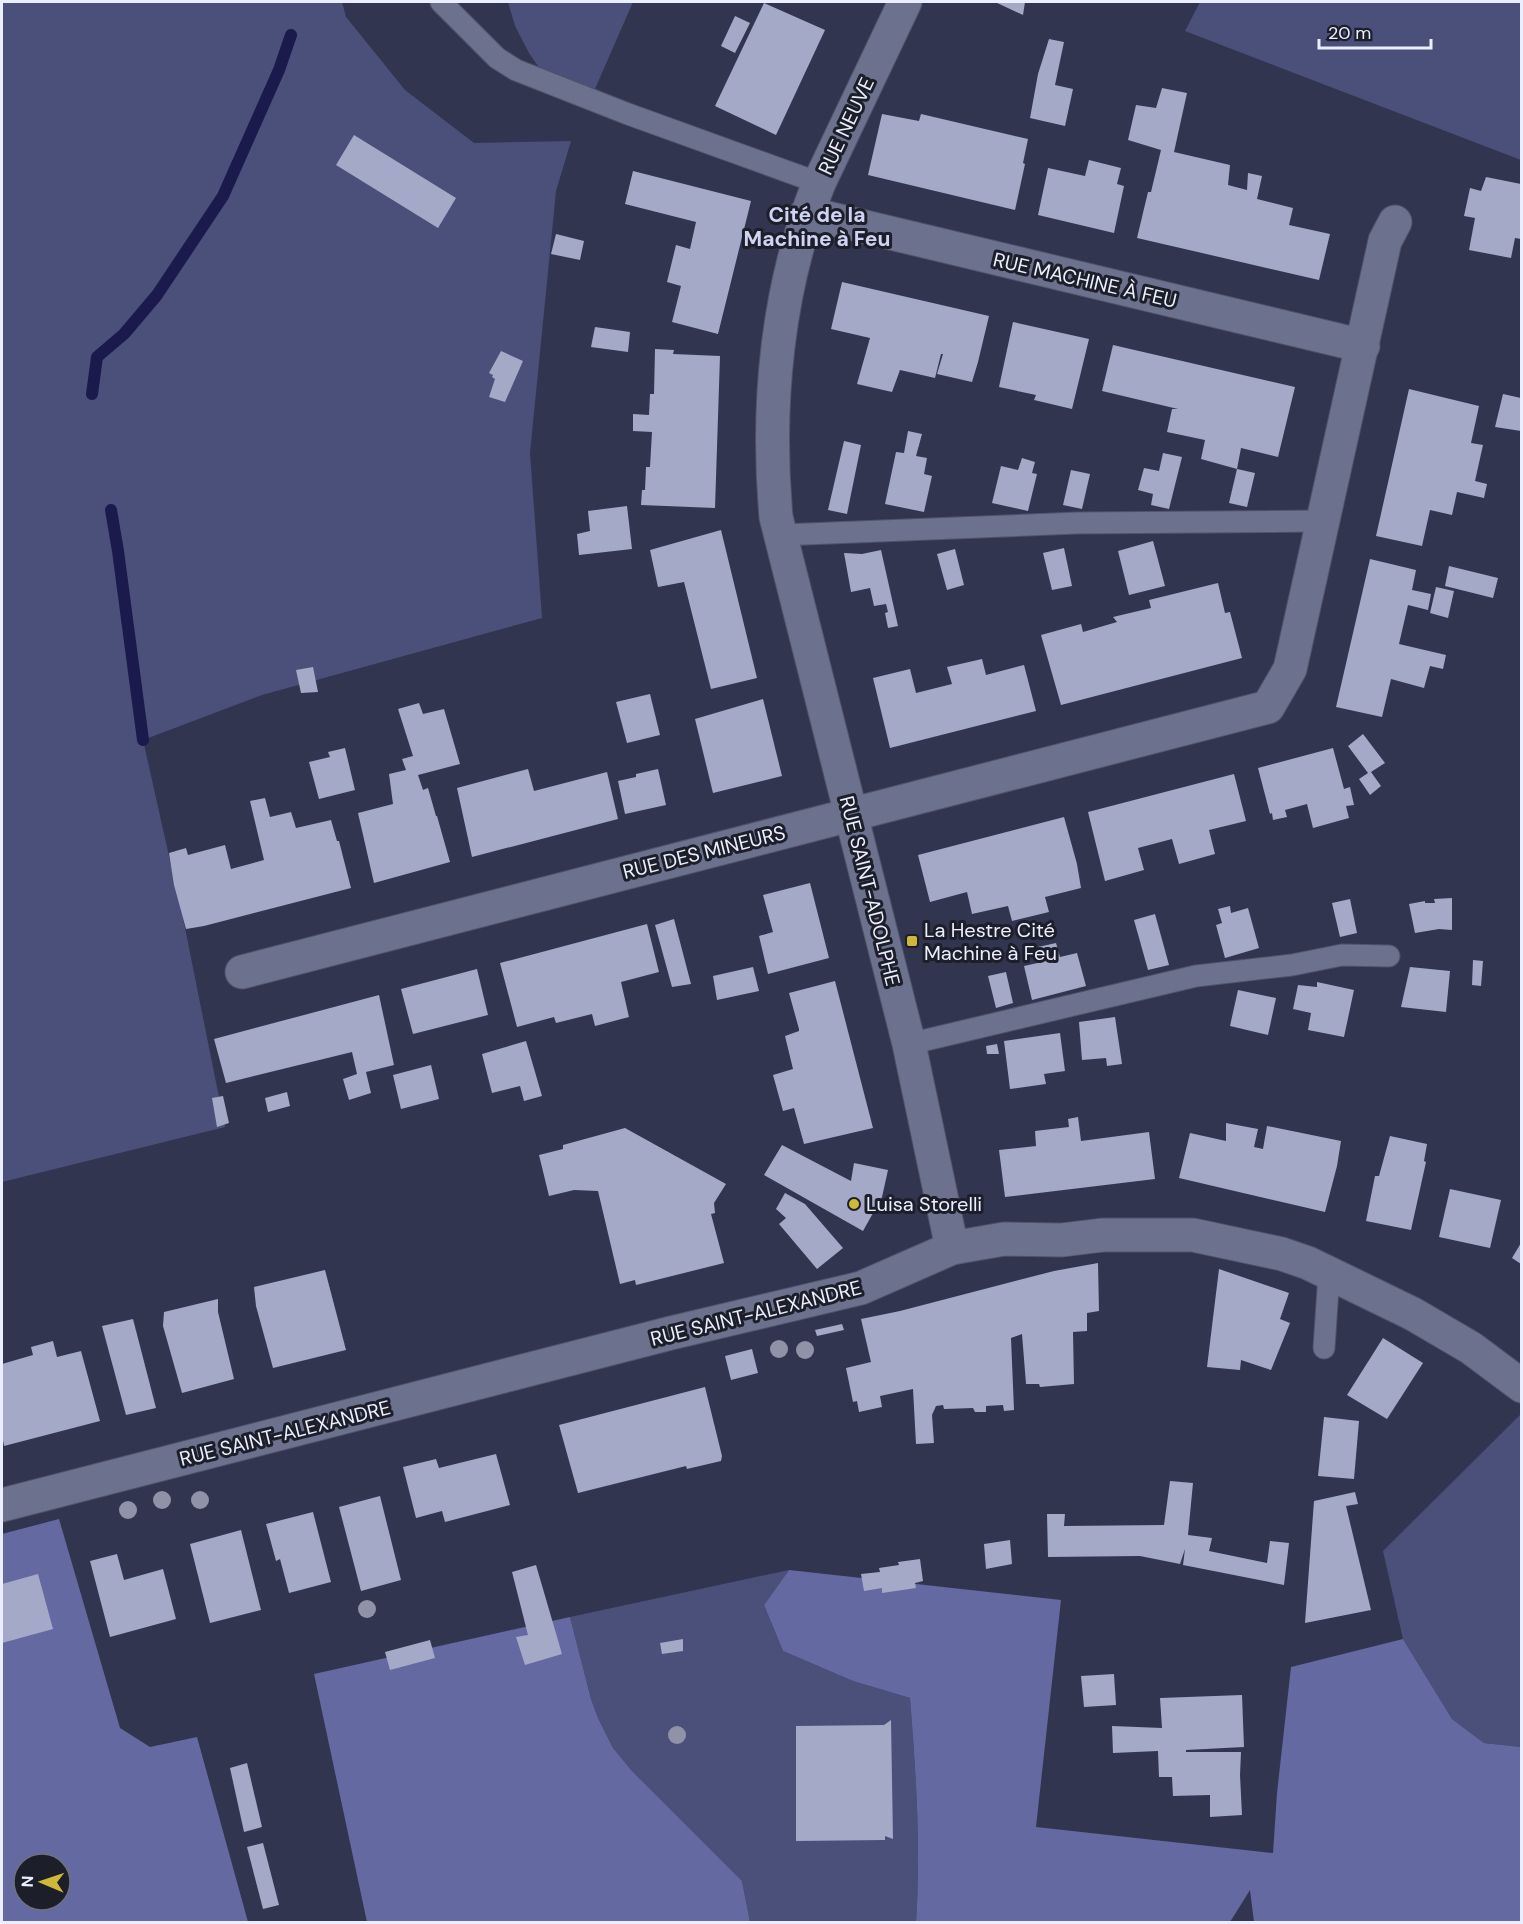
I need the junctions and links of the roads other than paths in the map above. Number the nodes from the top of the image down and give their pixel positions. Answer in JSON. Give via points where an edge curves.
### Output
{"nodes":[{"id":1,"x":441,"y":2,"type":"edge"},
{"id":2,"x":905,"y":2,"type":"edge"},
{"id":3,"x":819,"y":183,"type":"junction"},
{"id":4,"x":807,"y":213,"type":"junction"},
{"id":5,"x":1395,"y":222,"type":"dead end"},
{"id":6,"x":1363,"y":346,"type":"junction"},
{"id":7,"x":777,"y":361,"type":"joint"},
{"id":8,"x":1322,"y":520,"type":"junction"},
{"id":9,"x":782,"y":535,"type":"junction"},
{"id":10,"x":850,"y":814,"type":"junction"},
{"id":11,"x":1389,"y":956,"type":"dead end"},
{"id":12,"x":242,"y":972,"type":"dead end"},
{"id":13,"x":909,"y":1044,"type":"junction"},
{"id":14,"x":952,"y":1248,"type":"junction"},
{"id":15,"x":1329,"y":1274,"type":"junction"},
{"id":16,"x":1324,"y":1348,"type":"dead end"},
{"id":17,"x":1521,"y":1386,"type":"edge"},
{"id":18,"x":2,"y":1505,"type":"edge"}],
"edges":[{"from":1,"to":3,"type":"lane","via":[[497,57],[516,70]]},
{"from":2,"to":3,"type":"street","name":"RUE NEUVE"},
{"from":3,"to":4,"type":"street","name":"RUE NEUVE"},
{"from":4,"to":6,"type":"street","name":"RUE MACHINE À FEU"},
{"from":4,"to":7,"type":"street","name":"RUE NEUVE","via":[[786,297]]},
{"from":5,"to":6,"type":"street","via":[[1385,241]]},
{"from":6,"to":8,"type":"street"},
{"from":7,"to":9,"type":"street","name":"RUE SAINT-ADOLPHE","via":[[771,429],[772,476]]},
{"from":8,"to":9,"type":"lane","via":[[1077,523]]},
{"from":8,"to":10,"type":"street","name":"RUE DES MINEURS","via":[[1290,669],[1268,708]]},
{"from":9,"to":10,"type":"street","name":"RUE SAINT-ADOLPHE"},
{"from":10,"to":12,"type":"street","name":"RUE DES MINEURS"},
{"from":10,"to":13,"type":"street","name":"RUE SAINT-ADOLPHE"},
{"from":11,"to":13,"type":"lane","via":[[1342,956],[1196,976]]},
{"from":13,"to":14,"type":"street","name":"RUE SAINT-ADOLPHE"},
{"from":14,"to":15,"type":"street","name":"RUE SAINT-ALEXANDRE","via":[[1004,1239],[1193,1235],[1282,1254]]},
{"from":14,"to":18,"type":"street","name":"RUE SAINT-ALEXANDRE","via":[[861,1288]]},
{"from":15,"to":16,"type":"lane"},
{"from":15,"to":17,"type":"street","name":"RUE SAINT-ALEXANDRE","via":[[1422,1320],[1470,1348]]}]}
